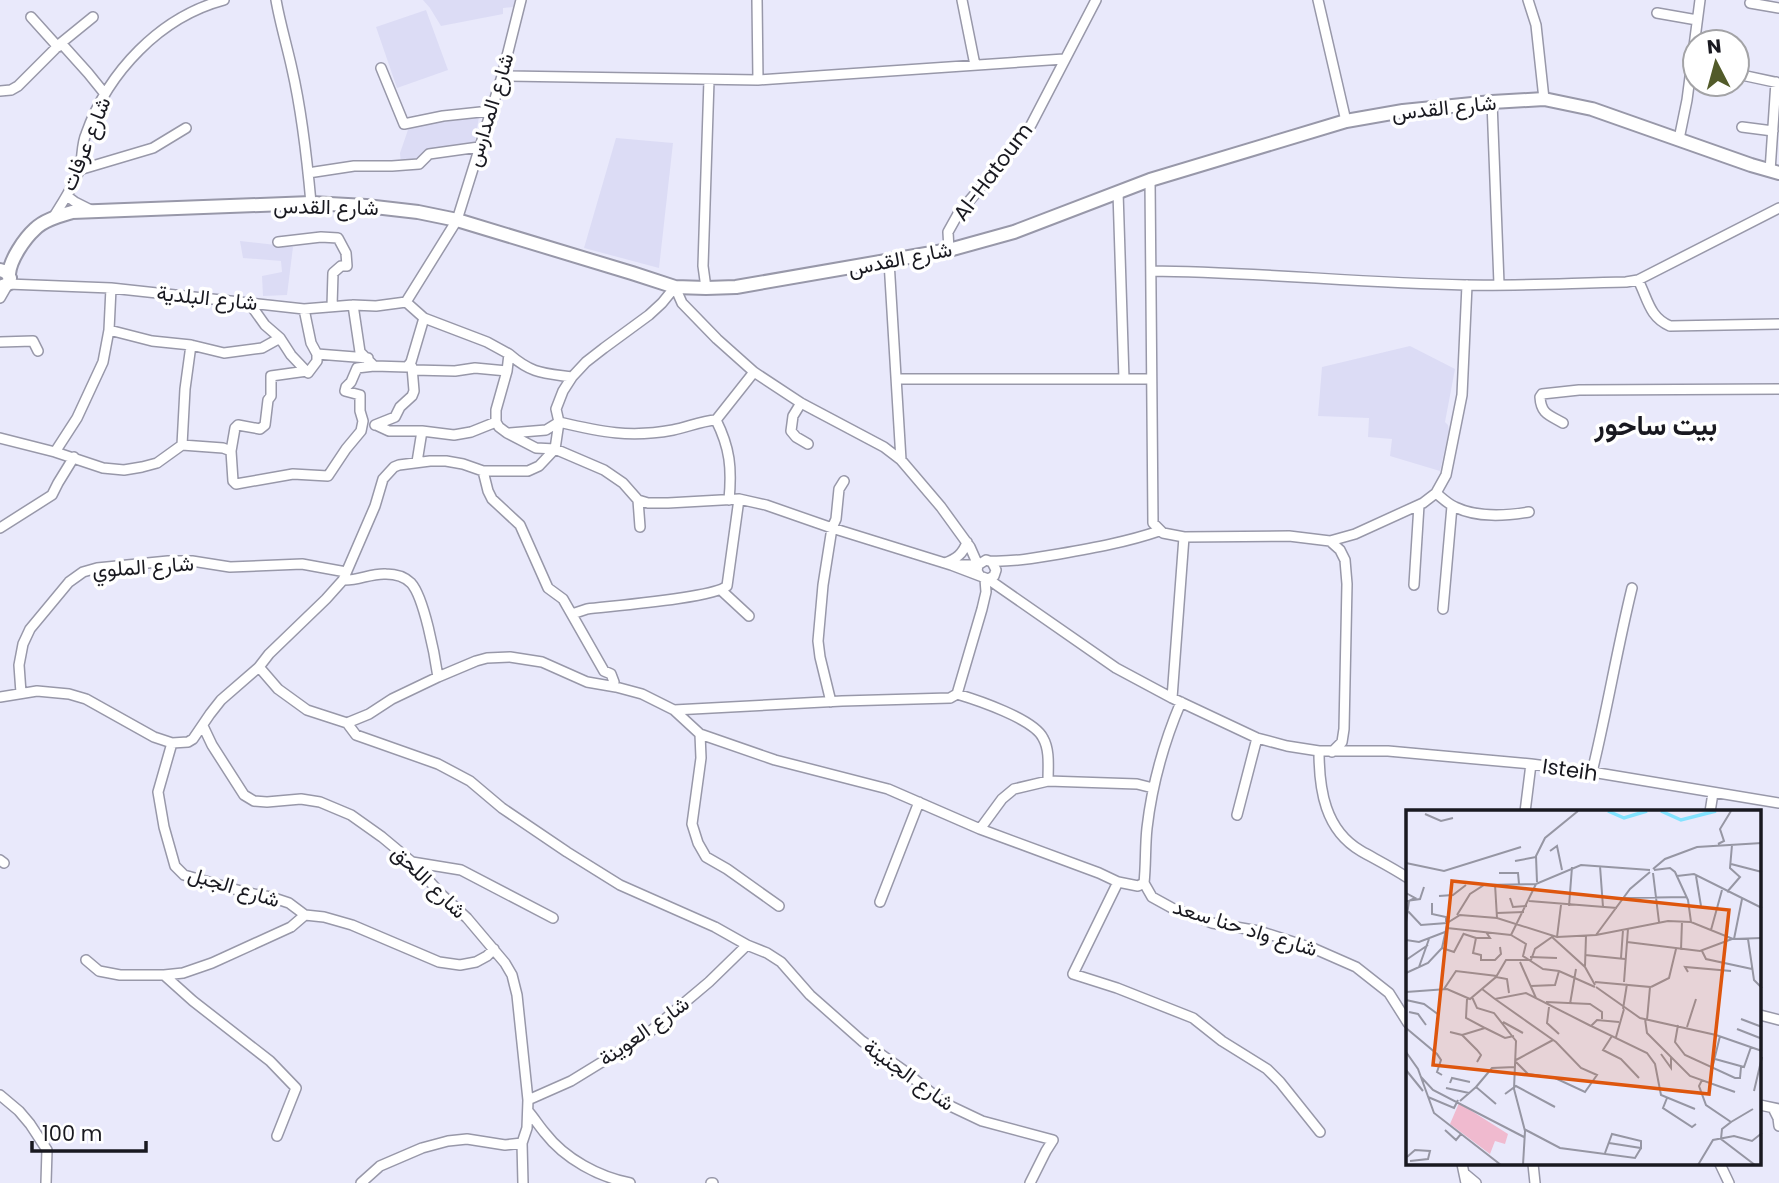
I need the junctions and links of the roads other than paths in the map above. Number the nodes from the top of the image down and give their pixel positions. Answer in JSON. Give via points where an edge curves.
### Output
{"nodes":[{"id":1,"x":224,"y":0,"type":"edge"},
{"id":2,"x":276,"y":0,"type":"edge"},
{"id":3,"x":521,"y":0,"type":"edge"},
{"id":4,"x":757,"y":0,"type":"edge"},
{"id":5,"x":962,"y":0,"type":"edge"},
{"id":6,"x":1096,"y":0,"type":"edge"},
{"id":7,"x":1318,"y":0,"type":"edge"},
{"id":8,"x":1528,"y":0,"type":"edge"},
{"id":9,"x":1700,"y":0,"type":"edge"},
{"id":10,"x":1750,"y":3,"type":"dead end"},
{"id":11,"x":1779,"y":9,"type":"edge"},
{"id":12,"x":1657,"y":13,"type":"dead end"},
{"id":13,"x":31,"y":17,"type":"dead end"},
{"id":14,"x":93,"y":17,"type":"dead end"},
{"id":15,"x":1697,"y":20,"type":"junction"},
{"id":16,"x":60,"y":45,"type":"junction"},
{"id":17,"x":1064,"y":59,"type":"junction"},
{"id":18,"x":975,"y":65,"type":"junction"},
{"id":19,"x":381,"y":68,"type":"dead end"},
{"id":20,"x":502,"y":76,"type":"junction"},
{"id":21,"x":1751,"y":77,"type":"edge"},
{"id":22,"x":709,"y":80,"type":"junction"},
{"id":23,"x":758,"y":80,"type":"junction"},
{"id":24,"x":1777,"y":83,"type":"edge"},
{"id":25,"x":0,"y":91,"type":"edge"},
{"id":26,"x":105,"y":93,"type":"junction"},
{"id":27,"x":1545,"y":99,"type":"junction"},
{"id":28,"x":1492,"y":102,"type":"junction"},
{"id":29,"x":490,"y":111,"type":"junction"},
{"id":30,"x":1346,"y":121,"type":"junction"},
{"id":31,"x":1742,"y":127,"type":"dead end"},
{"id":32,"x":186,"y":128,"type":"dead end"},
{"id":33,"x":1773,"y":131,"type":"junction"},
{"id":34,"x":1679,"y":139,"type":"junction"},
{"id":35,"x":479,"y":147,"type":"junction"},
{"id":36,"x":79,"y":170,"type":"junction"},
{"id":37,"x":1775,"y":172,"type":"edge"},
{"id":38,"x":308,"y":173,"type":"junction"},
{"id":39,"x":1150,"y":180,"type":"junction"},
{"id":40,"x":1118,"y":192,"type":"junction"},
{"id":41,"x":67,"y":195,"type":"junction"},
{"id":42,"x":311,"y":203,"type":"junction"},
{"id":43,"x":1779,"y":208,"type":"edge"},
{"id":44,"x":93,"y":210,"type":"junction"},
{"id":45,"x":52,"y":219,"type":"junction"},
{"id":46,"x":457,"y":220,"type":"junction"},
{"id":47,"x":278,"y":242,"type":"dead end"},
{"id":48,"x":949,"y":250,"type":"junction"},
{"id":49,"x":889,"y":261,"type":"junction"},
{"id":50,"x":1151,"y":271,"type":"junction"},
{"id":51,"x":3,"y":277,"type":"edge"},
{"id":52,"x":1638,"y":280,"type":"junction"},
{"id":53,"x":1499,"y":284,"type":"junction"},
{"id":54,"x":1468,"y":285,"type":"junction"},
{"id":55,"x":675,"y":287,"type":"junction"},
{"id":56,"x":111,"y":288,"type":"junction"},
{"id":57,"x":706,"y":288,"type":"junction"},
{"id":58,"x":0,"y":298,"type":"edge"},
{"id":59,"x":407,"y":302,"type":"junction"},
{"id":60,"x":250,"y":304,"type":"junction"},
{"id":61,"x":353,"y":304,"type":"junction"},
{"id":62,"x":332,"y":306,"type":"junction"},
{"id":63,"x":304,"y":309,"type":"junction"},
{"id":64,"x":424,"y":318,"type":"junction"},
{"id":65,"x":1779,"y":324,"type":"edge"},
{"id":66,"x":109,"y":330,"type":"junction"},
{"id":67,"x":281,"y":338,"type":"junction"},
{"id":68,"x":0,"y":342,"type":"edge"},
{"id":69,"x":191,"y":345,"type":"junction"},
{"id":70,"x":38,"y":351,"type":"dead end"},
{"id":71,"x":317,"y":354,"type":"junction"},
{"id":72,"x":509,"y":354,"type":"junction"},
{"id":73,"x":371,"y":362,"type":"junction"},
{"id":74,"x":412,"y":366,"type":"junction"},
{"id":75,"x":507,"y":371,"type":"junction"},
{"id":76,"x":308,"y":372,"type":"junction"},
{"id":77,"x":754,"y":372,"type":"junction"},
{"id":78,"x":572,"y":377,"type":"junction"},
{"id":79,"x":897,"y":379,"type":"junction"},
{"id":80,"x":1124,"y":379,"type":"junction"},
{"id":81,"x":1151,"y":379,"type":"junction"},
{"id":82,"x":1779,"y":388,"type":"edge"},
{"id":83,"x":801,"y":403,"type":"junction"},
{"id":84,"x":716,"y":420,"type":"junction"},
{"id":85,"x":363,"y":421,"type":"junction"},
{"id":86,"x":496,"y":422,"type":"junction"},
{"id":87,"x":559,"y":422,"type":"junction"},
{"id":88,"x":1563,"y":423,"type":"dead end"},
{"id":89,"x":375,"y":425,"type":"junction"},
{"id":90,"x":422,"y":431,"type":"junction"},
{"id":91,"x":507,"y":433,"type":"junction"},
{"id":92,"x":900,"y":434,"type":"junction"},
{"id":93,"x":0,"y":438,"type":"edge"},
{"id":94,"x":181,"y":444,"type":"junction"},
{"id":95,"x":808,"y":444,"type":"dead end"},
{"id":96,"x":884,"y":447,"type":"junction"},
{"id":97,"x":555,"y":449,"type":"junction"},
{"id":98,"x":231,"y":451,"type":"junction"},
{"id":99,"x":55,"y":452,"type":"junction"},
{"id":100,"x":74,"y":457,"type":"junction"},
{"id":101,"x":901,"y":460,"type":"junction"},
{"id":102,"x":417,"y":462,"type":"junction"},
{"id":103,"x":483,"y":471,"type":"junction"},
{"id":104,"x":844,"y":481,"type":"dead end"},
{"id":105,"x":1436,"y":493,"type":"junction"},
{"id":106,"x":734,"y":499,"type":"junction"},
{"id":107,"x":638,"y":500,"type":"junction"},
{"id":108,"x":1419,"y":505,"type":"junction"},
{"id":109,"x":1452,"y":506,"type":"junction"},
{"id":110,"x":1530,"y":512,"type":"dead end"},
{"id":111,"x":640,"y":527,"type":"dead end"},
{"id":112,"x":0,"y":528,"type":"edge"},
{"id":113,"x":832,"y":528,"type":"junction"},
{"id":114,"x":1159,"y":531,"type":"junction"},
{"id":115,"x":1184,"y":537,"type":"junction"},
{"id":116,"x":1330,"y":541,"type":"junction"},
{"id":117,"x":968,"y":544,"type":"junction"},
{"id":118,"x":1020,"y":560,"type":"junction"},
{"id":119,"x":989,"y":561,"type":"junction"},
{"id":120,"x":948,"y":564,"type":"junction"},
{"id":121,"x":978,"y":565,"type":"junction"},
{"id":122,"x":996,"y":570,"type":"junction"},
{"id":123,"x":344,"y":576,"type":"junction"},
{"id":124,"x":984,"y":578,"type":"junction"},
{"id":125,"x":1414,"y":585,"type":"dead end"},
{"id":126,"x":1632,"y":588,"type":"dead end"},
{"id":127,"x":722,"y":591,"type":"junction"},
{"id":128,"x":1443,"y":609,"type":"dead end"},
{"id":129,"x":572,"y":614,"type":"junction"},
{"id":130,"x":749,"y":616,"type":"dead end"},
{"id":131,"x":259,"y":667,"type":"junction"},
{"id":132,"x":438,"y":677,"type":"junction"},
{"id":133,"x":609,"y":678,"type":"junction"},
{"id":134,"x":22,"y":693,"type":"junction"},
{"id":135,"x":957,"y":694,"type":"junction"},
{"id":136,"x":0,"y":697,"type":"edge"},
{"id":137,"x":1176,"y":700,"type":"junction"},
{"id":138,"x":831,"y":702,"type":"junction"},
{"id":139,"x":674,"y":710,"type":"junction"},
{"id":140,"x":347,"y":723,"type":"junction"},
{"id":141,"x":204,"y":726,"type":"junction"},
{"id":142,"x":1344,"y":729,"type":"junction"},
{"id":143,"x":700,"y":734,"type":"junction"},
{"id":144,"x":1257,"y":738,"type":"junction"},
{"id":145,"x":172,"y":743,"type":"junction"},
{"id":146,"x":1319,"y":751,"type":"junction"},
{"id":147,"x":1360,"y":751,"type":"junction"},
{"id":148,"x":1332,"y":752,"type":"junction"},
{"id":149,"x":1531,"y":764,"type":"junction"},
{"id":150,"x":1592,"y":772,"type":"junction"},
{"id":151,"x":1048,"y":781,"type":"junction"},
{"id":152,"x":1153,"y":788,"type":"junction"},
{"id":153,"x":1713,"y":793,"type":"junction"},
{"id":154,"x":919,"y":802,"type":"junction"},
{"id":155,"x":1779,"y":803,"type":"edge"},
{"id":156,"x":1525,"y":810,"type":"edge"},
{"id":157,"x":1710,"y":810,"type":"edge"},
{"id":158,"x":1237,"y":815,"type":"dead end"},
{"id":159,"x":985,"y":831,"type":"junction"},
{"id":160,"x":412,"y":862,"type":"junction"},
{"id":161,"x":1406,"y":877,"type":"edge"},
{"id":162,"x":1118,"y":882,"type":"junction"},
{"id":163,"x":1144,"y":883,"type":"junction"},
{"id":164,"x":880,"y":902,"type":"dead end"},
{"id":165,"x":779,"y":906,"type":"dead end"},
{"id":166,"x":305,"y":915,"type":"junction"},
{"id":167,"x":553,"y":918,"type":"dead end"},
{"id":168,"x":747,"y":945,"type":"junction"},
{"id":169,"x":494,"y":948,"type":"junction"},
{"id":170,"x":86,"y":960,"type":"dead end"},
{"id":171,"x":164,"y":975,"type":"junction"},
{"id":172,"x":1762,"y":1016,"type":"edge"},
{"id":173,"x":1406,"y":1020,"type":"edge"},
{"id":174,"x":1779,"y":1020,"type":"edge"},
{"id":175,"x":0,"y":1095,"type":"edge"},
{"id":176,"x":528,"y":1100,"type":"junction"},
{"id":177,"x":1776,"y":1108,"type":"edge"},
{"id":178,"x":528,"y":1111,"type":"junction"},
{"id":179,"x":1779,"y":1126,"type":"edge"},
{"id":180,"x":1320,"y":1132,"type":"dead end"},
{"id":181,"x":277,"y":1136,"type":"dead end"},
{"id":182,"x":522,"y":1143,"type":"junction"},
{"id":183,"x":1721,"y":1166,"type":"edge"},
{"id":184,"x":1462,"y":1168,"type":"edge"},
{"id":185,"x":46,"y":1183,"type":"edge"},
{"id":186,"x":361,"y":1183,"type":"edge"},
{"id":187,"x":523,"y":1183,"type":"edge"},
{"id":188,"x":630,"y":1183,"type":"edge"},
{"id":189,"x":1030,"y":1183,"type":"edge"},
{"id":190,"x":1466,"y":1183,"type":"edge"},
{"id":191,"x":1476,"y":1183,"type":"edge"},
{"id":192,"x":1728,"y":1183,"type":"edge"}],
"edges":[{"from":1,"to":26,"type":"street","name":"شارع عرفات","via":[[173,22],[145,45]]},
{"from":2,"to":38,"type":"street"},
{"from":3,"to":20,"type":"street","name":"شارع المدارس"},
{"from":4,"to":23,"type":"street"},
{"from":5,"to":18,"type":"street"},
{"from":6,"to":17,"type":"street","name":"Al-Hatoum"},
{"from":7,"to":30,"type":"street"},
{"from":8,"to":27,"type":"street","via":[[1536,25]]},
{"from":9,"to":15,"type":"street"},
{"from":10,"to":11,"type":"street"},
{"from":12,"to":15,"type":"street"},
{"from":13,"to":16,"type":"street"},
{"from":14,"to":16,"type":"street"},
{"from":15,"to":34,"type":"street"},
{"from":16,"to":25,"type":"street","via":[[18,86]]},
{"from":16,"to":26,"type":"street"},
{"from":17,"to":18,"type":"street"},
{"from":17,"to":48,"type":"street","name":"Al-Hatoum","via":[[1031,125],[958,214],[948,232]]},
{"from":18,"to":23,"type":"street"},
{"from":19,"to":29,"type":"street","via":[[404,124]]},
{"from":20,"to":22,"type":"street"},
{"from":20,"to":29,"type":"street","name":"شارع المدارس"},
{"from":21,"to":24,"type":"street"},
{"from":22,"to":23,"type":"street"},
{"from":22,"to":57,"type":"street"},
{"from":24,"to":33,"type":"street"},
{"from":26,"to":36,"type":"street","name":"شارع عرفات","via":[[85,135]]},
{"from":27,"to":28,"type":"main road","name":"شارع القدس"},
{"from":27,"to":34,"type":"main road","name":"شارع القدس","via":[[1592,109]]},
{"from":28,"to":30,"type":"main road","name":"شارع القدس"},
{"from":28,"to":53,"type":"street"},
{"from":29,"to":35,"type":"street","name":"شارع المدارس"},
{"from":30,"to":39,"type":"main road","name":"شارع القدس"},
{"from":31,"to":33,"type":"street"},
{"from":32,"to":36,"type":"street","via":[[152,148]]},
{"from":33,"to":37,"type":"street"},
{"from":34,"to":37,"type":"main road","name":"شارع القدس"},
{"from":35,"to":38,"type":"street","via":[[429,154],[419,164]]},
{"from":35,"to":46,"type":"street","name":"شارع المدارس"},
{"from":36,"to":41,"type":"street","name":"شارع عرفات"},
{"from":38,"to":42,"type":"street"},
{"from":39,"to":40,"type":"main road","name":"شارع القدس"},
{"from":39,"to":50,"type":"street"},
{"from":40,"to":48,"type":"main road","name":"شارع القدس","via":[[1014,232]]},
{"from":40,"to":80,"type":"street"},
{"from":41,"to":44,"type":"street"},
{"from":41,"to":45,"type":"street","name":"شارع عرفات"},
{"from":42,"to":44,"type":"main road","name":"شارع القدس"},
{"from":42,"to":46,"type":"main road","name":"شارع القدس","via":[[405,210]]},
{"from":43,"to":52,"type":"street"},
{"from":44,"to":45,"type":"main road","name":"شارع القدس"},
{"from":45,"to":51,"type":"main road","name":"شارع القدس","via":[[35,228]]},
{"from":46,"to":55,"type":"main road","name":"شارع القدس"},
{"from":46,"to":59,"type":"street","name":"شارع المدارس"},
{"from":47,"to":62,"type":"street","via":[[338,238],[347,266],[333,273]]},
{"from":48,"to":49,"type":"main road","name":"شارع القدس"},
{"from":49,"to":57,"type":"main road","name":"شارع القدس"},
{"from":49,"to":79,"type":"street"},
{"from":50,"to":54,"type":"street"},
{"from":50,"to":81,"type":"street"},
{"from":51,"to":56,"type":"street","name":"شارع البلدية"},
{"from":51,"to":58,"type":"street"},
{"from":52,"to":53,"type":"street"},
{"from":52,"to":65,"type":"street","via":[[1654,316],[1671,326]]},
{"from":53,"to":54,"type":"street"},
{"from":54,"to":105,"type":"street","via":[[1462,395],[1446,475]]},
{"from":55,"to":57,"type":"main road","name":"شارع القدس"},
{"from":55,"to":77,"type":"street","via":[[682,303]]},
{"from":55,"to":78,"type":"street","via":[[649,315]]},
{"from":56,"to":60,"type":"street","name":"شارع البلدية"},
{"from":56,"to":66,"type":"street"},
{"from":59,"to":61,"type":"street","name":"شارع البلدية"},
{"from":59,"to":64,"type":"street"},
{"from":60,"to":63,"type":"street","name":"شارع البلدية"},
{"from":60,"to":67,"type":"street"},
{"from":61,"to":62,"type":"street","name":"شارع البلدية"},
{"from":61,"to":73,"type":"street","via":[[360,352]]},
{"from":62,"to":63,"type":"street","name":"شارع البلدية"},
{"from":63,"to":71,"type":"street"},
{"from":64,"to":72,"type":"street"},
{"from":64,"to":74,"type":"street"},
{"from":66,"to":69,"type":"street"},
{"from":66,"to":99,"type":"street","via":[[96,380]]},
{"from":67,"to":69,"type":"street","via":[[262,348],[224,353]]},
{"from":67,"to":76,"type":"street"},
{"from":68,"to":70,"type":"street","via":[[33,341]]},
{"from":69,"to":94,"type":"street"},
{"from":71,"to":73,"type":"street"},
{"from":71,"to":76,"type":"street"},
{"from":72,"to":75,"type":"street"},
{"from":72,"to":78,"type":"street","via":[[534,372]]},
{"from":73,"to":74,"type":"street"},
{"from":73,"to":85,"type":"street","via":[[357,368],[345,391],[360,395]]},
{"from":74,"to":75,"type":"street"},
{"from":74,"to":89,"type":"street","via":[[412,396],[395,417]]},
{"from":75,"to":86,"type":"street"},
{"from":76,"to":98,"type":"street","via":[[271,376],[265,425],[234,428]]},
{"from":77,"to":83,"type":"street"},
{"from":77,"to":84,"type":"street"},
{"from":78,"to":87,"type":"street","via":[[556,409]]},
{"from":79,"to":80,"type":"street"},
{"from":79,"to":92,"type":"street"},
{"from":80,"to":81,"type":"street"},
{"from":81,"to":114,"type":"street","via":[[1152,508]]},
{"from":82,"to":88,"type":"street","via":[[1542,394],[1543,411]]},
{"from":83,"to":95,"type":"street","via":[[791,431]]},
{"from":83,"to":96,"type":"street"},
{"from":84,"to":87,"type":"street","via":[[675,430],[625,434]]},
{"from":84,"to":106,"type":"street","via":[[727,445]]},
{"from":85,"to":89,"type":"street"},
{"from":85,"to":98,"type":"street","via":[[361,431],[328,476],[293,474],[236,484]]},
{"from":86,"to":90,"type":"street","via":[[454,435]]},
{"from":86,"to":91,"type":"street"},
{"from":87,"to":91,"type":"street","via":[[546,430]]},
{"from":87,"to":97,"type":"street"},
{"from":89,"to":90,"type":"street","via":[[389,431]]},
{"from":90,"to":102,"type":"street"},
{"from":91,"to":97,"type":"street","via":[[536,448]]},
{"from":92,"to":96,"type":"street"},
{"from":92,"to":101,"type":"street"},
{"from":93,"to":99,"type":"street"},
{"from":94,"to":98,"type":"street"},
{"from":94,"to":100,"type":"street","via":[[158,463],[133,468],[103,468]]},
{"from":96,"to":101,"type":"street"},
{"from":97,"to":103,"type":"street","via":[[528,471]]},
{"from":97,"to":107,"type":"street","via":[[604,470]]},
{"from":99,"to":100,"type":"street"},
{"from":100,"to":112,"type":"street","via":[[52,495]]},
{"from":101,"to":117,"type":"street"},
{"from":102,"to":103,"type":"street","via":[[463,464]]},
{"from":102,"to":123,"type":"street","via":[[394,467],[383,479]]},
{"from":103,"to":129,"type":"street","via":[[492,499],[520,525],[548,589],[563,599]]},
{"from":104,"to":113,"type":"street"},
{"from":105,"to":108,"type":"street"},
{"from":105,"to":109,"type":"street"},
{"from":106,"to":107,"type":"street"},
{"from":106,"to":113,"type":"street"},
{"from":106,"to":127,"type":"street","via":[[727,586]]},
{"from":107,"to":111,"type":"street"},
{"from":108,"to":116,"type":"street"},
{"from":108,"to":125,"type":"street"},
{"from":109,"to":110,"type":"street","via":[[1487,515]]},
{"from":109,"to":128,"type":"street"},
{"from":113,"to":120,"type":"street"},
{"from":113,"to":138,"type":"street","via":[[818,642]]},
{"from":114,"to":115,"type":"street"},
{"from":114,"to":118,"type":"street"},
{"from":115,"to":116,"type":"street","via":[[1289,536]]},
{"from":115,"to":137,"type":"street"},
{"from":116,"to":142,"type":"street","via":[[1340,550],[1346,572]]},
{"from":117,"to":119,"type":"street"},
{"from":117,"to":120,"type":"street"},
{"from":117,"to":121,"type":"street"},
{"from":118,"to":119,"type":"street"},
{"from":118,"to":122,"type":"street"},
{"from":119,"to":121,"type":"street"},
{"from":119,"to":122,"type":"street"},
{"from":120,"to":121,"type":"street"},
{"from":120,"to":124,"type":"street","name":"Isteih"},
{"from":121,"to":124,"type":"street"},
{"from":122,"to":124,"type":"street"},
{"from":123,"to":131,"type":"street"},
{"from":123,"to":132,"type":"street","via":[[350,581],[386,574],[405,577],[413,585],[423,606]]},
{"from":123,"to":134,"type":"street","name":"شارع الملوي","via":[[302,564],[230,567],[192,561],[83,572],[30,629],[19,665]]},
{"from":124,"to":135,"type":"street","via":[[982,608]]},
{"from":124,"to":137,"type":"street","name":"Isteih","via":[[1116,668]]},
{"from":126,"to":150,"type":"street"},
{"from":127,"to":129,"type":"street"},
{"from":127,"to":130,"type":"street"},
{"from":129,"to":133,"type":"street"},
{"from":131,"to":140,"type":"street","via":[[278,689],[307,710]]},
{"from":131,"to":141,"type":"street","via":[[221,700]]},
{"from":132,"to":133,"type":"street","via":[[487,658],[510,657],[542,662],[596,684]]},
{"from":132,"to":140,"type":"street"},
{"from":133,"to":139,"type":"street"},
{"from":134,"to":136,"type":"street"},
{"from":134,"to":145,"type":"street","via":[[54,692],[86,699]]},
{"from":135,"to":138,"type":"street","via":[[950,698]]},
{"from":135,"to":151,"type":"street","via":[[993,706],[1040,732],[1047,752]]},
{"from":137,"to":144,"type":"street","name":"Isteih"},
{"from":137,"to":152,"type":"street"},
{"from":138,"to":139,"type":"street"},
{"from":139,"to":143,"type":"street"},
{"from":140,"to":168,"type":"street","via":[[356,735],[438,764],[470,782],[620,885]]},
{"from":141,"to":145,"type":"street","via":[[188,742]]},
{"from":141,"to":160,"type":"street","name":"شارع اللحق","via":[[244,795],[254,801],[320,802],[351,816]]},
{"from":142,"to":147,"type":"street","via":[[1349,743]]},
{"from":142,"to":148,"type":"street","via":[[1342,742]]},
{"from":143,"to":154,"type":"street"},
{"from":143,"to":165,"type":"street","via":[[692,824],[698,843],[706,857]]},
{"from":144,"to":146,"type":"street","name":"Isteih"},
{"from":144,"to":158,"type":"street"},
{"from":145,"to":166,"type":"street","name":"شارع الجبل","via":[[158,792],[176,866],[184,875],[271,897]]},
{"from":146,"to":148,"type":"street","name":"Isteih"},
{"from":146,"to":161,"type":"street","via":[[1324,803],[1334,824],[1360,851]]},
{"from":147,"to":148,"type":"street","name":"Isteih"},
{"from":147,"to":149,"type":"street","name":"Isteih"},
{"from":149,"to":150,"type":"street","name":"Isteih"},
{"from":149,"to":156,"type":"street"},
{"from":150,"to":153,"type":"street","name":"Isteih"},
{"from":151,"to":152,"type":"street"},
{"from":151,"to":159,"type":"street","via":[[1014,789],[1002,799]]},
{"from":152,"to":163,"type":"street"},
{"from":153,"to":155,"type":"street","name":"Isteih"},
{"from":153,"to":157,"type":"street"},
{"from":154,"to":159,"type":"street"},
{"from":154,"to":164,"type":"street"},
{"from":159,"to":162,"type":"street"},
{"from":160,"to":167,"type":"street","via":[[461,870]]},
{"from":160,"to":169,"type":"street","name":"شارع اللحق"},
{"from":162,"to":163,"type":"street"},
{"from":162,"to":180,"type":"street","via":[[1073,974],[1193,1018],[1266,1069]]},
{"from":163,"to":173,"type":"street","name":"شارع واد حنا سعد","via":[[1152,897],[1172,908],[1212,923],[1259,931],[1356,967],[1389,992]]},
{"from":166,"to":169,"type":"street","via":[[352,925],[439,962],[476,962]]},
{"from":166,"to":171,"type":"street","name":"شارع الجبل","via":[[291,927],[212,963]]},
{"from":168,"to":176,"type":"street","name":"شارع العوينة","via":[[646,1035],[571,1081]]},
{"from":168,"to":189,"type":"street","name":"شارع الجنينة","via":[[781,962],[853,1033],[944,1103],[982,1121],[1054,1140]]},
{"from":169,"to":176,"type":"street","name":"شارع اللحق","via":[[512,975],[517,995]]},
{"from":170,"to":171,"type":"street","name":"شارع الجبل","via":[[99,971]]},
{"from":171,"to":181,"type":"street","via":[[270,1061],[296,1088]]},
{"from":172,"to":174,"type":"street"},
{"from":175,"to":185,"type":"street","via":[[19,1111],[47,1150]]},
{"from":176,"to":178,"type":"street","name":"شارع اللحق"},
{"from":177,"to":179,"type":"street"},
{"from":178,"to":182,"type":"street","name":"شارع اللحق"},
{"from":178,"to":188,"type":"street","via":[[546,1135],[575,1160],[613,1180]]},
{"from":182,"to":186,"type":"street","via":[[448,1141],[380,1166]]},
{"from":182,"to":187,"type":"street","name":"شارع اللحق"},
{"from":183,"to":192,"type":"street"},
{"from":184,"to":190,"type":"street"},
{"from":184,"to":191,"type":"street"}]}
